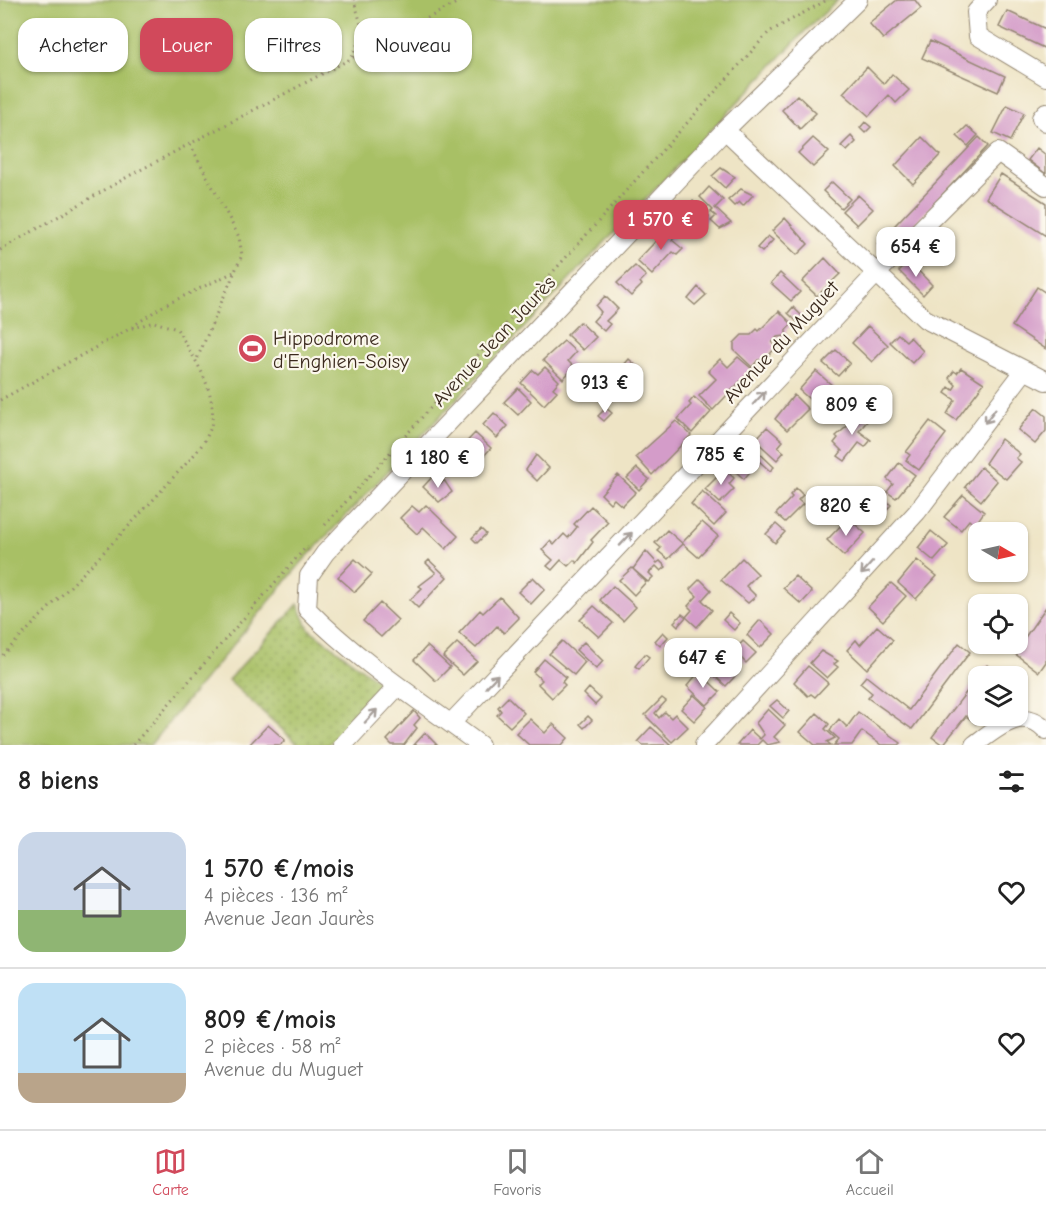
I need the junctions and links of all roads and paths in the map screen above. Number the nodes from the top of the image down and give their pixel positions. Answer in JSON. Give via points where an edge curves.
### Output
{"nodes":[{"id":1,"x":354,"y":0,"type":"edge"},
{"id":2,"x":462,"y":0,"type":"edge"},
{"id":3,"x":827,"y":0,"type":"edge"},
{"id":4,"x":987,"y":0,"type":"edge"},
{"id":5,"x":851,"y":6,"type":"edge"},
{"id":6,"x":351,"y":58,"type":"junction"},
{"id":7,"x":1046,"y":77,"type":"edge"},
{"id":8,"x":1046,"y":112,"type":"edge"},
{"id":9,"x":1046,"y":122,"type":"edge"},
{"id":10,"x":725,"y":130,"type":"junction"},
{"id":11,"x":190,"y":144,"type":"junction"},
{"id":12,"x":1046,"y":186,"type":"edge"},
{"id":13,"x":0,"y":250,"type":"edge"},
{"id":14,"x":236,"y":271,"type":"junction"},
{"id":15,"x":875,"y":275,"type":"junction"},
{"id":16,"x":129,"y":329,"type":"junction"},
{"id":17,"x":196,"y":361,"type":"junction"},
{"id":18,"x":1025,"y":370,"type":"junction"},
{"id":19,"x":1046,"y":381,"type":"edge"},
{"id":20,"x":0,"y":400,"type":"edge"},
{"id":21,"x":319,"y":531,"type":"dead end"},
{"id":22,"x":312,"y":540,"type":"dead end"},
{"id":23,"x":0,"y":658,"type":"edge"},
{"id":24,"x":398,"y":686,"type":"junction"},
{"id":25,"x":452,"y":723,"type":"junction"},
{"id":26,"x":1046,"y":730,"type":"edge"},
{"id":27,"x":133,"y":745,"type":"edge"},
{"id":28,"x":343,"y":745,"type":"edge"},
{"id":29,"x":480,"y":745,"type":"edge"},
{"id":30,"x":704,"y":745,"type":"edge"},
{"id":31,"x":974,"y":745,"type":"edge"}],
"edges":[{"from":1,"to":6,"type":"path","via":[[363,31]]},
{"from":2,"to":6,"type":"path"},
{"from":3,"to":21,"type":"path","via":[[769,32]]},
{"from":4,"to":7,"type":"street","via":[[976,12],[978,36]]},
{"from":5,"to":10,"type":"street","name":"Avenue Jean Jaurès"},
{"from":6,"to":11,"type":"path"},
{"from":8,"to":9,"type":"street","via":[[1041,118]]},
{"from":10,"to":15,"type":"street"},
{"from":10,"to":24,"type":"street","name":"Avenue Jean Jaurès","via":[[333,544],[309,576],[307,609]]},
{"from":11,"to":13,"type":"path"},
{"from":11,"to":14,"type":"path","via":[[239,237],[242,255]]},
{"from":12,"to":15,"type":"street","name":"Avenue du Muguet","via":[[998,152]]},
{"from":14,"to":16,"type":"path","via":[[161,307]]},
{"from":14,"to":17,"type":"path"},
{"from":15,"to":18,"type":"street","via":[[925,319]]},
{"from":25,"to":15,"type":"street","name":"Avenue du Muguet","one_way":true},
{"from":16,"to":17,"type":"path","via":[[154,322],[177,329]]},
{"from":16,"to":20,"type":"path"},
{"from":17,"to":23,"type":"path","via":[[212,402],[211,427],[196,452]]},
{"from":18,"to":19,"type":"street"},
{"from":18,"to":30,"type":"street","one_way":true,"via":[[918,512]]},
{"from":22,"to":27,"type":"path"},
{"from":24,"to":25,"type":"street","name":"Avenue Jean Jaurès"},
{"from":28,"to":24,"type":"street","one_way":true},
{"from":25,"to":29,"type":"street","name":"Avenue Jean Jaurès"},
{"from":26,"to":31,"type":"street","via":[[1038,722],[1021,718],[1007,721]]}]}
